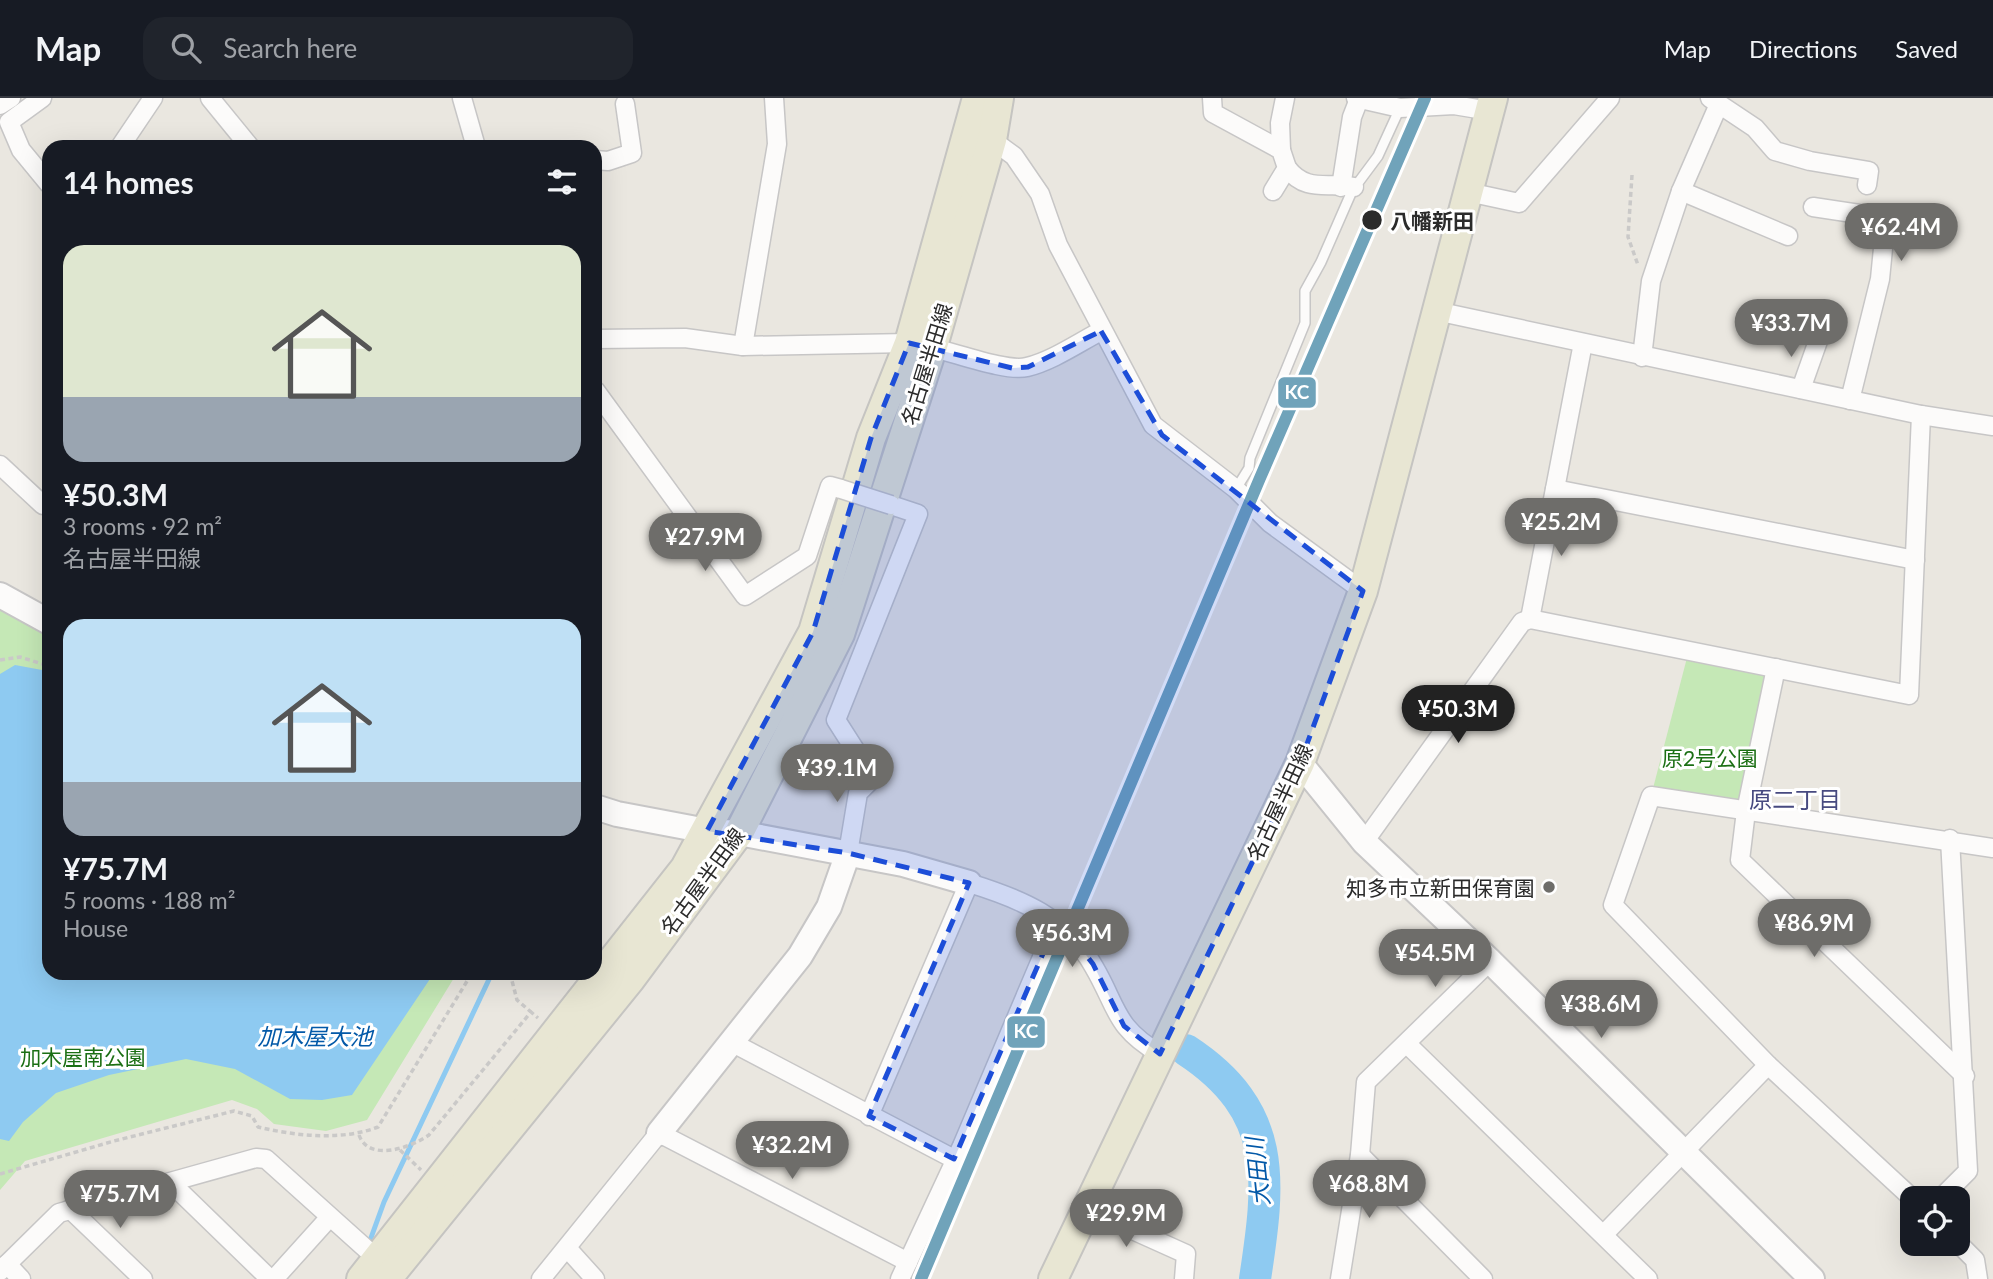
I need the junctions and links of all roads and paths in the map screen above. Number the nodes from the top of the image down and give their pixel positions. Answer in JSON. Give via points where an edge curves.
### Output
{"nodes":[{"id":1,"x":11,"y":98,"type":"edge"},
{"id":2,"x":42,"y":98,"type":"edge"},
{"id":3,"x":153,"y":98,"type":"edge"},
{"id":4,"x":209,"y":98,"type":"edge"},
{"id":5,"x":463,"y":98,"type":"edge"},
{"id":6,"x":775,"y":98,"type":"edge"},
{"id":7,"x":1212,"y":98,"type":"edge"},
{"id":8,"x":1285,"y":98,"type":"edge"},
{"id":9,"x":1358,"y":98,"type":"edge"},
{"id":10,"x":1610,"y":98,"type":"edge"},
{"id":11,"x":979,"y":100,"type":"edge"},
{"id":12,"x":1714,"y":101,"type":"edge"},
{"id":13,"x":0,"y":104,"type":"edge"},
{"id":14,"x":625,"y":104,"type":"dead end"},
{"id":15,"x":1492,"y":104,"type":"edge"},
{"id":16,"x":1405,"y":105,"type":"edge"},
{"id":17,"x":125,"y":140,"type":"edge"},
{"id":18,"x":237,"y":140,"type":"edge"},
{"id":19,"x":474,"y":140,"type":"edge"},
{"id":20,"x":992,"y":140,"type":"junction"},
{"id":21,"x":1281,"y":150,"type":"junction"},
{"id":22,"x":602,"y":161,"type":"edge"},
{"id":23,"x":1287,"y":168,"type":"junction"},
{"id":24,"x":1632,"y":175,"type":"dead end"},
{"id":25,"x":42,"y":176,"type":"edge"},
{"id":26,"x":1867,"y":185,"type":"dead end"},
{"id":27,"x":1348,"y":187,"type":"junction"},
{"id":28,"x":1273,"y":191,"type":"dead end"},
{"id":29,"x":1681,"y":191,"type":"junction"},
{"id":30,"x":1468,"y":192,"type":"junction"},
{"id":31,"x":1813,"y":207,"type":"dead end"},
{"id":32,"x":1788,"y":236,"type":"dead end"},
{"id":33,"x":1651,"y":281,"type":"junction"},
{"id":34,"x":1436,"y":311,"type":"junction"},
{"id":35,"x":1101,"y":331,"type":"junction"},
{"id":36,"x":602,"y":339,"type":"edge"},
{"id":37,"x":1818,"y":341,"type":"dead end"},
{"id":38,"x":1583,"y":343,"type":"junction"},
{"id":39,"x":921,"y":344,"type":"junction"},
{"id":40,"x":743,"y":346,"type":"junction"},
{"id":41,"x":1642,"y":357,"type":"junction"},
{"id":42,"x":1801,"y":390,"type":"junction"},
{"id":43,"x":602,"y":400,"type":"edge"},
{"id":44,"x":1850,"y":400,"type":"junction"},
{"id":45,"x":1921,"y":415,"type":"junction"},
{"id":46,"x":1993,"y":426,"type":"edge"},
{"id":47,"x":0,"y":465,"type":"edge"},
{"id":48,"x":1236,"y":489,"type":"junction"},
{"id":49,"x":1555,"y":489,"type":"junction"},
{"id":50,"x":42,"y":504,"type":"edge"},
{"id":51,"x":1914,"y":560,"type":"junction"},
{"id":52,"x":1363,"y":591,"type":"junction"},
{"id":53,"x":0,"y":594,"type":"edge"},
{"id":54,"x":42,"y":618,"type":"edge"},
{"id":55,"x":1530,"y":619,"type":"junction"},
{"id":56,"x":0,"y":660,"type":"edge"},
{"id":57,"x":42,"y":664,"type":"edge"},
{"id":58,"x":1776,"y":668,"type":"junction"},
{"id":59,"x":1300,"y":763,"type":"junction"},
{"id":60,"x":1746,"y":811,"type":"junction"},
{"id":61,"x":602,"y":813,"type":"edge"},
{"id":62,"x":707,"y":831,"type":"junction"},
{"id":63,"x":739,"y":834,"type":"junction"},
{"id":64,"x":1950,"y":839,"type":"junction"},
{"id":65,"x":1364,"y":842,"type":"junction"},
{"id":66,"x":1993,"y":848,"type":"edge"},
{"id":67,"x":848,"y":853,"type":"junction"},
{"id":68,"x":969,"y":883,"type":"junction"},
{"id":69,"x":1057,"y":922,"type":"junction"},
{"id":70,"x":1489,"y":961,"type":"junction"},
{"id":71,"x":468,"y":980,"type":"edge"},
{"id":72,"x":512,"y":980,"type":"edge"},
{"id":73,"x":602,"y":980,"type":"edge"},
{"id":74,"x":602,"y":980,"type":"edge"},
{"id":75,"x":531,"y":1012,"type":"junction"},
{"id":76,"x":544,"y":1022,"type":"dead end"},
{"id":77,"x":730,"y":1042,"type":"junction"},
{"id":78,"x":1407,"y":1044,"type":"junction"},
{"id":79,"x":1160,"y":1054,"type":"junction"},
{"id":80,"x":1768,"y":1065,"type":"junction"},
{"id":81,"x":1965,"y":1076,"type":"junction"},
{"id":82,"x":869,"y":1116,"type":"junction"},
{"id":83,"x":659,"y":1133,"type":"junction"},
{"id":84,"x":359,"y":1135,"type":"junction"},
{"id":85,"x":400,"y":1150,"type":"junction"},
{"id":86,"x":1681,"y":1151,"type":"junction"},
{"id":87,"x":1360,"y":1155,"type":"junction"},
{"id":88,"x":954,"y":1160,"type":"junction"},
{"id":89,"x":425,"y":1173,"type":"dead end"},
{"id":90,"x":0,"y":1174,"type":"edge"},
{"id":91,"x":172,"y":1183,"type":"junction"},
{"id":92,"x":1953,"y":1186,"type":"edge"},
{"id":93,"x":1900,"y":1187,"type":"edge"},
{"id":94,"x":70,"y":1209,"type":"junction"},
{"id":95,"x":1086,"y":1209,"type":"junction"},
{"id":96,"x":329,"y":1218,"type":"junction"},
{"id":97,"x":1604,"y":1234,"type":"junction"},
{"id":98,"x":567,"y":1248,"type":"junction"},
{"id":99,"x":1970,"y":1255,"type":"edge"},
{"id":100,"x":908,"y":1262,"type":"junction"},
{"id":101,"x":3,"y":1268,"type":"edge"},
{"id":102,"x":383,"y":1274,"type":"edge"},
{"id":103,"x":21,"y":1279,"type":"edge"},
{"id":104,"x":143,"y":1279,"type":"edge"},
{"id":105,"x":272,"y":1279,"type":"edge"},
{"id":106,"x":541,"y":1279,"type":"edge"},
{"id":107,"x":595,"y":1279,"type":"edge"},
{"id":108,"x":900,"y":1279,"type":"edge"},
{"id":109,"x":1053,"y":1279,"type":"edge"},
{"id":110,"x":1184,"y":1279,"type":"edge"},
{"id":111,"x":1340,"y":1279,"type":"edge"},
{"id":112,"x":1483,"y":1279,"type":"edge"},
{"id":113,"x":1648,"y":1279,"type":"edge"},
{"id":114,"x":1812,"y":1279,"type":"edge"},
{"id":115,"x":1978,"y":1279,"type":"edge"}],
"edges":[{"from":1,"to":13,"type":"street"},
{"from":2,"to":25,"type":"street","via":[[9,122],[20,150]]},
{"from":3,"to":17,"type":"street"},
{"from":4,"to":18,"type":"street"},
{"from":5,"to":19,"type":"street"},
{"from":6,"to":40,"type":"street","via":[[777,144]]},
{"from":7,"to":21,"type":"street","via":[[1213,113]]},
{"from":8,"to":21,"type":"street"},
{"from":9,"to":16,"type":"street"},
{"from":9,"to":27,"type":"street","via":[[1352,117]]},
{"from":10,"to":30,"type":"street","via":[[1519,203]]},
{"from":11,"to":20,"type":"main road","name":"名古屋半田線"},
{"from":11,"to":39,"type":"main road","name":"名古屋半田線"},
{"from":12,"to":26,"type":"street","via":[[1755,128],[1775,150],[1868,171]]},
{"from":12,"to":29,"type":"street"},
{"from":14,"to":22,"type":"street","via":[[632,153]]},
{"from":15,"to":16,"type":"street"},
{"from":15,"to":30,"type":"main road","name":"名古屋半田線"},
{"from":16,"to":27,"type":"lane","via":[[1378,156]]},
{"from":20,"to":35,"type":"street","via":[[1014,156],[1040,194],[1058,245]]},
{"from":20,"to":39,"type":"main road","name":"名古屋半田線"},
{"from":21,"to":23,"type":"street"},
{"from":23,"to":27,"type":"street","via":[[1310,184]]},
{"from":23,"to":28,"type":"street"},
{"from":24,"to":33,"type":"path","via":[[1628,237],[1637,264]]},
{"from":27,"to":48,"type":"lane","via":[[1321,262],[1305,291],[1304,323],[1249,468]]},
{"from":29,"to":32,"type":"street"},
{"from":29,"to":33,"type":"street"},
{"from":30,"to":34,"type":"main road","name":"名古屋半田線"},
{"from":31,"to":44,"type":"street","via":[[1886,218],[1880,279]]},
{"from":33,"to":41,"type":"street"},
{"from":34,"to":38,"type":"street"},
{"from":34,"to":52,"type":"main road","name":"名古屋半田線"},
{"from":35,"to":39,"type":"street","via":[[1028,367],[1012,368]]},
{"from":35,"to":48,"type":"street","via":[[1153,425]]},
{"from":36,"to":40,"type":"street","via":[[685,338]]},
{"from":37,"to":42,"type":"street"},
{"from":38,"to":41,"type":"street"},
{"from":38,"to":49,"type":"street"},
{"from":39,"to":40,"type":"street"},
{"from":39,"to":62,"type":"main road","name":"名古屋半田線","via":[[872,438],[813,632]]},
{"from":39,"to":63,"type":"main road","name":"名古屋半田線","via":[[840,634]]},
{"from":41,"to":42,"type":"street"},
{"from":42,"to":44,"type":"street"},
{"from":43,"to":67,"type":"street","bridge":true,"via":[[745,596],[807,556],[830,486],[918,514],[836,720],[873,778],[858,793]]},
{"from":44,"to":45,"type":"street"},
{"from":45,"to":46,"type":"street"},
{"from":45,"to":51,"type":"street"},
{"from":47,"to":50,"type":"street"},
{"from":48,"to":52,"type":"street","via":[[1270,523]]},
{"from":49,"to":51,"type":"street"},
{"from":49,"to":55,"type":"street"},
{"from":51,"to":58,"type":"street","via":[[1909,695]]},
{"from":52,"to":59,"type":"main road","name":"名古屋半田線"},
{"from":53,"to":54,"type":"street"},
{"from":55,"to":58,"type":"street"},
{"from":55,"to":65,"type":"street","via":[[1522,622]]},
{"from":56,"to":57,"type":"path","via":[[20,657]]},
{"from":58,"to":60,"type":"street"},
{"from":59,"to":65,"type":"street"},
{"from":59,"to":79,"type":"main road","name":"名古屋半田線"},
{"from":60,"to":64,"type":"street"},
{"from":60,"to":80,"type":"street","via":[[1651,796],[1613,905]]},
{"from":60,"to":81,"type":"street","via":[[1740,860],[1748,871]]},
{"from":61,"to":62,"type":"street"},
{"from":62,"to":63,"type":"street"},
{"from":62,"to":74,"type":"main road","name":"名古屋半田線"},
{"from":63,"to":67,"type":"street"},
{"from":63,"to":102,"type":"main road","name":"名古屋半田線","via":[[630,980]]},
{"from":64,"to":66,"type":"street"},
{"from":64,"to":81,"type":"street"},
{"from":65,"to":70,"type":"street"},
{"from":67,"to":68,"type":"street","via":[[936,871]]},
{"from":67,"to":77,"type":"street","via":[[837,889],[811,938]]},
{"from":68,"to":69,"type":"street","via":[[1026,903]]},
{"from":68,"to":82,"type":"street"},
{"from":69,"to":79,"type":"street","via":[[1093,964],[1124,1026],[1137,1041]]},
{"from":69,"to":88,"type":"street"},
{"from":70,"to":78,"type":"street"},
{"from":70,"to":86,"type":"street"},
{"from":71,"to":84,"type":"path","via":[[382,1124]]},
{"from":72,"to":75,"type":"path","via":[[517,1000]]},
{"from":73,"to":102,"type":"main road","name":"名古屋半田線"},
{"from":75,"to":76,"type":"path"},
{"from":75,"to":85,"type":"path","via":[[429,1135]]},
{"from":77,"to":82,"type":"street"},
{"from":77,"to":83,"type":"street"},
{"from":78,"to":87,"type":"street","via":[[1366,1083]]},
{"from":78,"to":97,"type":"street"},
{"from":79,"to":95,"type":"main road","name":"名古屋半田線"},
{"from":80,"to":86,"type":"street"},
{"from":80,"to":93,"type":"street"},
{"from":81,"to":92,"type":"street","via":[[1968,1171]]},
{"from":82,"to":88,"type":"street"},
{"from":83,"to":98,"type":"street"},
{"from":83,"to":100,"type":"street"},
{"from":84,"to":85,"type":"path","via":[[370,1146]]},
{"from":84,"to":90,"type":"path","via":[[272,1130],[258,1127],[252,1116],[234,1111]]},
{"from":85,"to":89,"type":"path"},
{"from":86,"to":97,"type":"street"},
{"from":86,"to":114,"type":"street"},
{"from":87,"to":111,"type":"street"},
{"from":87,"to":112,"type":"street"},
{"from":88,"to":100,"type":"street"},
{"from":91,"to":94,"type":"street"},
{"from":91,"to":96,"type":"street","via":[[266,1159]]},
{"from":91,"to":105,"type":"street"},
{"from":94,"to":101,"type":"street","via":[[48,1221]]},
{"from":94,"to":104,"type":"street"},
{"from":95,"to":109,"type":"main road","name":"名古屋半田線"},
{"from":95,"to":110,"type":"street","via":[[1186,1254]]},
{"from":96,"to":102,"type":"street"},
{"from":96,"to":105,"type":"street"},
{"from":97,"to":113,"type":"street"},
{"from":98,"to":106,"type":"street"},
{"from":98,"to":107,"type":"street"},
{"from":99,"to":115,"type":"street"},
{"from":100,"to":108,"type":"street"},
{"from":101,"to":103,"type":"street"}]}
